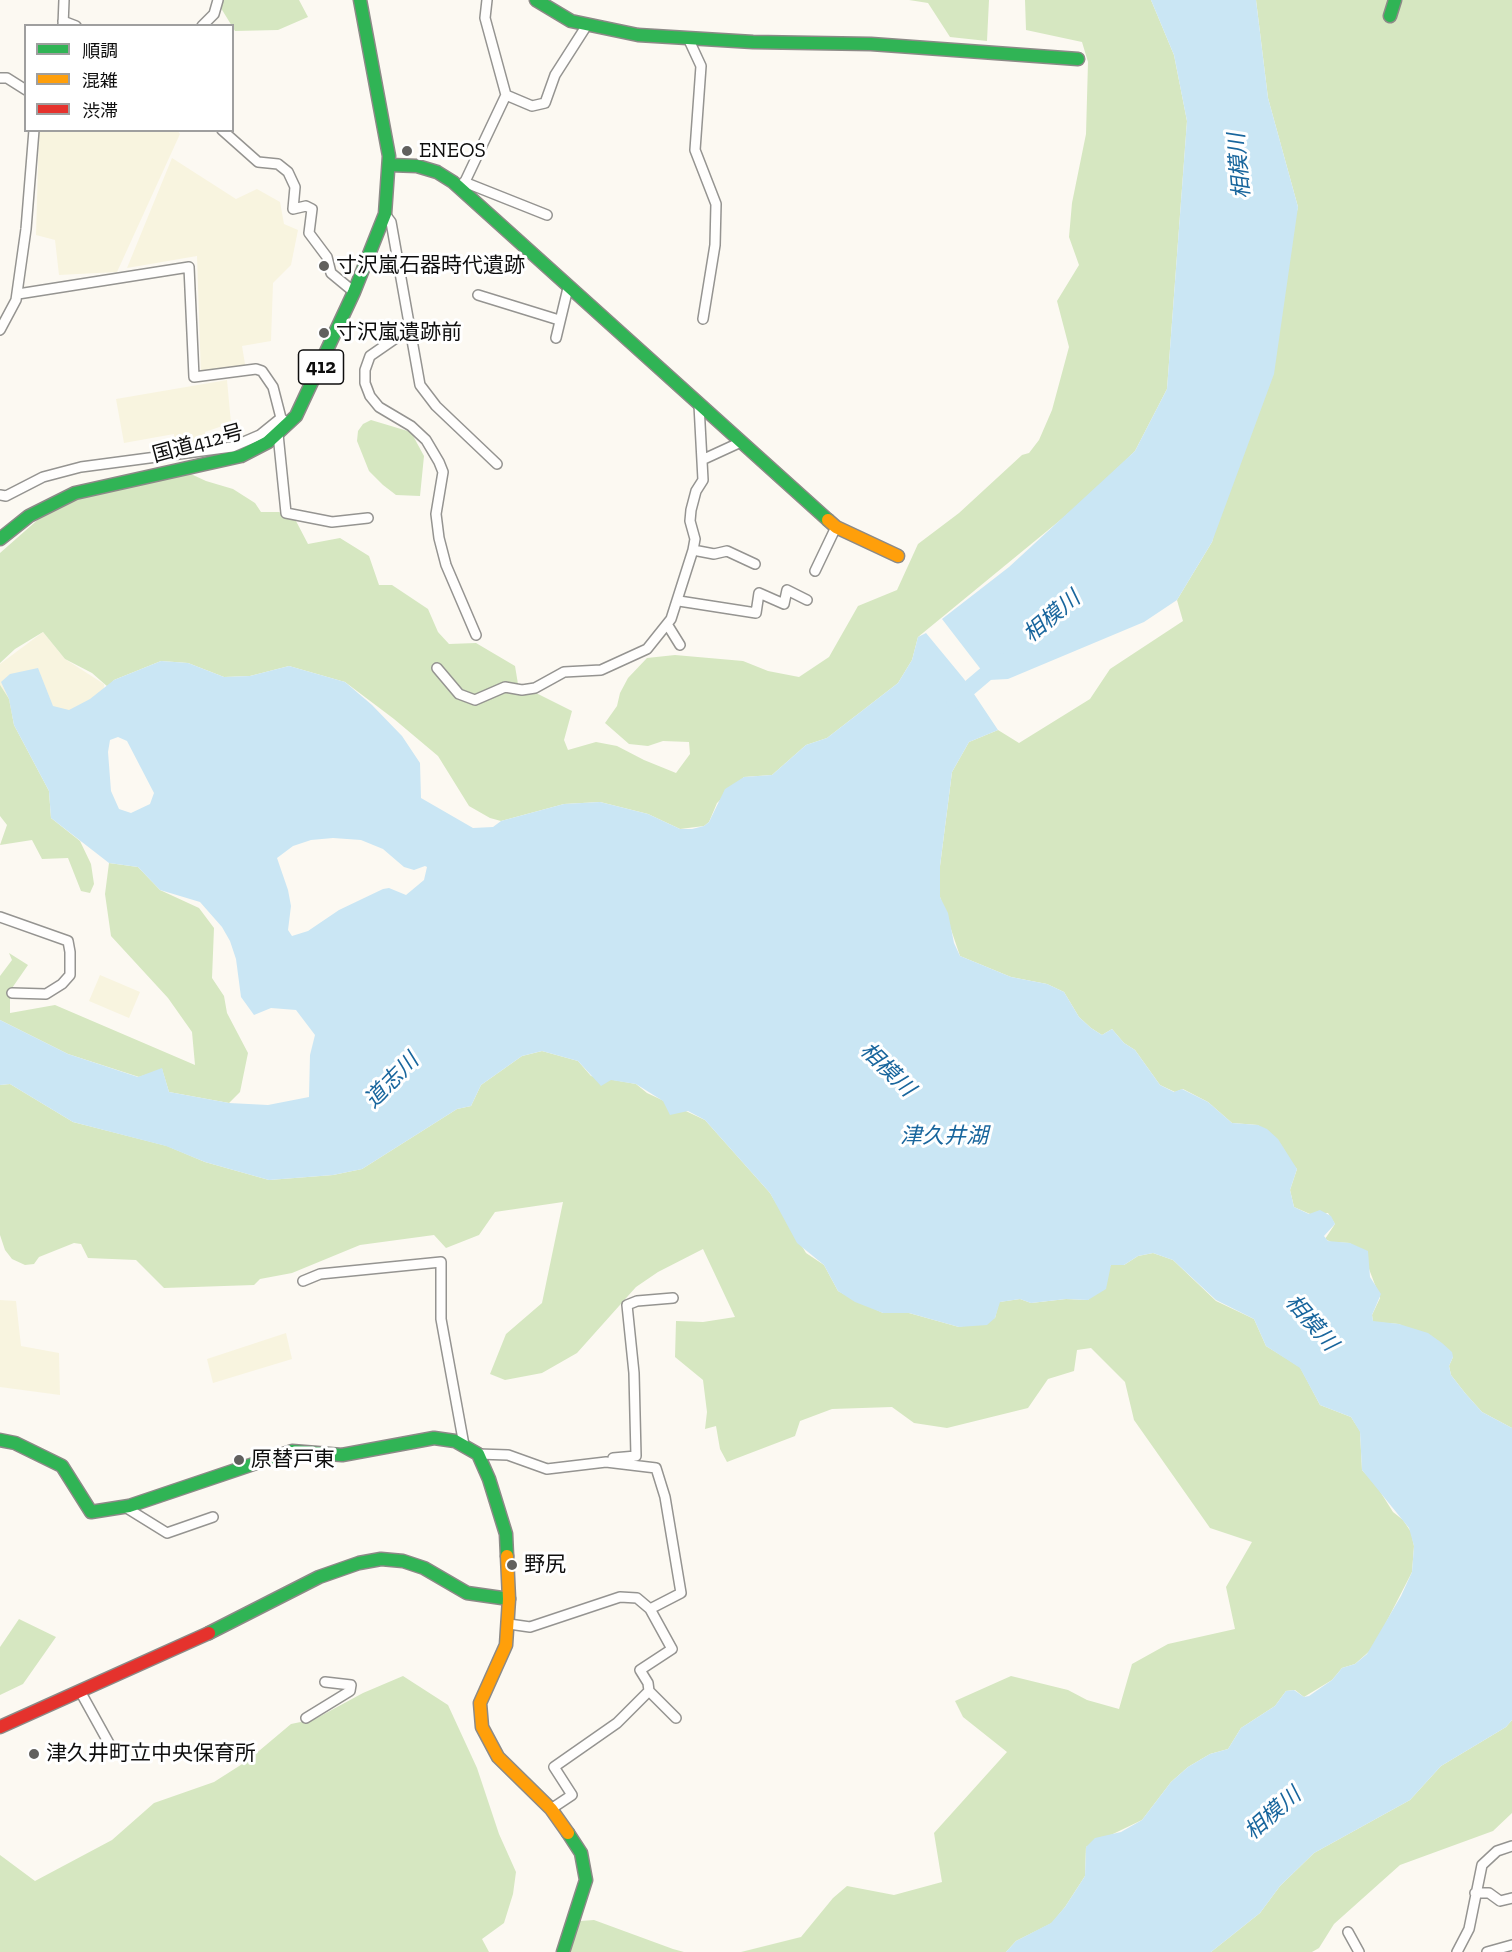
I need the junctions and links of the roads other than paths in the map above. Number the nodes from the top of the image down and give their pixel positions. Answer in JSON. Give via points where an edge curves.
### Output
{"nodes":[{"id":1,"x":64,"y":0,"type":"edge"},
{"id":2,"x":218,"y":0,"type":"edge"},
{"id":3,"x":360,"y":0,"type":"edge"},
{"id":4,"x":487,"y":0,"type":"edge"},
{"id":5,"x":536,"y":0,"type":"edge"},
{"id":6,"x":1395,"y":0,"type":"edge"},
{"id":7,"x":1390,"y":16,"type":"dead end"},
{"id":8,"x":63,"y":23,"type":"edge"},
{"id":9,"x":204,"y":24,"type":"edge"},
{"id":10,"x":587,"y":25,"type":"junction"},
{"id":11,"x":688,"y":38,"type":"junction"},
{"id":12,"x":1078,"y":59,"type":"dead end"},
{"id":13,"x":0,"y":78,"type":"edge"},
{"id":14,"x":24,"y":89,"type":"edge"},
{"id":15,"x":506,"y":95,"type":"junction"},
{"id":16,"x":34,"y":132,"type":"edge"},
{"id":17,"x":224,"y":132,"type":"edge"},
{"id":18,"x":390,"y":165,"type":"junction"},
{"id":19,"x":462,"y":186,"type":"junction"},
{"id":20,"x":385,"y":214,"type":"junction"},
{"id":21,"x":547,"y":215,"type":"dead end"},
{"id":22,"x":568,"y":288,"type":"junction"},
{"id":23,"x":354,"y":292,"type":"junction"},
{"id":24,"x":18,"y":294,"type":"junction"},
{"id":25,"x":478,"y":295,"type":"dead end"},
{"id":26,"x":703,"y":319,"type":"dead end"},
{"id":27,"x":559,"y":320,"type":"junction"},
{"id":28,"x":409,"y":329,"type":"junction"},
{"id":29,"x":0,"y":330,"type":"edge"},
{"id":30,"x":556,"y":338,"type":"dead end"},
{"id":31,"x":699,"y":405,"type":"junction"},
{"id":32,"x":285,"y":421,"type":"junction"},
{"id":33,"x":278,"y":434,"type":"junction"},
{"id":34,"x":741,"y":442,"type":"junction"},
{"id":35,"x":704,"y":459,"type":"junction"},
{"id":36,"x":497,"y":464,"type":"dead end"},
{"id":37,"x":0,"y":495,"type":"edge"},
{"id":38,"x":368,"y":518,"type":"dead end"},
{"id":39,"x":836,"y":527,"type":"junction"},
{"id":40,"x":0,"y":539,"type":"edge"},
{"id":41,"x":693,"y":550,"type":"junction"},
{"id":42,"x":898,"y":556,"type":"dead end"},
{"id":43,"x":755,"y":564,"type":"dead end"},
{"id":44,"x":815,"y":571,"type":"dead end"},
{"id":45,"x":807,"y":600,"type":"dead end"},
{"id":46,"x":679,"y":601,"type":"junction"},
{"id":47,"x":667,"y":624,"type":"junction"},
{"id":48,"x":476,"y":635,"type":"dead end"},
{"id":49,"x":680,"y":645,"type":"dead end"},
{"id":50,"x":437,"y":668,"type":"dead end"},
{"id":51,"x":0,"y":917,"type":"edge"},
{"id":52,"x":12,"y":993,"type":"dead end"},
{"id":53,"x":303,"y":1281,"type":"dead end"},
{"id":54,"x":674,"y":1298,"type":"dead end"},
{"id":55,"x":0,"y":1440,"type":"edge"},
{"id":56,"x":464,"y":1445,"type":"junction"},
{"id":57,"x":478,"y":1454,"type":"junction"},
{"id":58,"x":606,"y":1462,"type":"junction"},
{"id":59,"x":125,"y":1507,"type":"junction"},
{"id":60,"x":213,"y":1517,"type":"dead end"},
{"id":61,"x":509,"y":1599,"type":"junction"},
{"id":62,"x":650,"y":1609,"type":"junction"},
{"id":63,"x":509,"y":1624,"type":"junction"},
{"id":64,"x":325,"y":1682,"type":"dead end"},
{"id":65,"x":80,"y":1691,"type":"junction"},
{"id":66,"x":650,"y":1691,"type":"junction"},
{"id":67,"x":306,"y":1718,"type":"dead end"},
{"id":68,"x":676,"y":1718,"type":"dead end"},
{"id":69,"x":0,"y":1727,"type":"edge"},
{"id":70,"x":111,"y":1747,"type":"dead end"},
{"id":71,"x":551,"y":1809,"type":"junction"},
{"id":72,"x":1512,"y":1846,"type":"edge"},
{"id":73,"x":1475,"y":1893,"type":"junction"},
{"id":74,"x":1512,"y":1898,"type":"edge"},
{"id":75,"x":1348,"y":1932,"type":"dead end"},
{"id":76,"x":1512,"y":1945,"type":"edge"},
{"id":77,"x":563,"y":1952,"type":"edge"},
{"id":78,"x":1359,"y":1952,"type":"edge"},
{"id":79,"x":1457,"y":1952,"type":"edge"},
{"id":80,"x":1486,"y":1952,"type":"edge"}],
"edges":[{"from":1,"to":8,"type":"street"},
{"from":2,"to":9,"type":"street","via":[[214,14]]},
{"from":3,"to":18,"type":"main road","name":"国道412号","number":"412"},
{"from":4,"to":15,"type":"street","via":[[485,18]]},
{"from":5,"to":10,"type":"main road","via":[[571,21]]},
{"from":6,"to":7,"type":"main road"},
{"from":10,"to":11,"type":"main road","via":[[638,35]]},
{"from":10,"to":15,"type":"street","via":[[555,75],[545,103],[532,106]]},
{"from":11,"to":12,"type":"main road"},
{"from":11,"to":26,"type":"street","via":[[701,66],[695,150],[711,187],[717,214]]},
{"from":13,"to":14,"type":"street"},
{"from":15,"to":19,"type":"street"},
{"from":16,"to":24,"type":"street"},
{"from":17,"to":23,"type":"street","via":[[258,162],[281,166],[288,172],[295,187],[293,209],[312,209],[309,233],[327,257],[331,273]]},
{"from":18,"to":19,"type":"main road","via":[[417,166]]},
{"from":18,"to":20,"type":"main road","name":"国道412号","number":"412"},
{"from":19,"to":21,"type":"street"},
{"from":19,"to":22,"type":"main road"},
{"from":20,"to":23,"type":"main road","name":"国道412号","number":"412"},
{"from":20,"to":28,"type":"street","via":[[392,222]]},
{"from":22,"to":27,"type":"street"},
{"from":22,"to":31,"type":"main road"},
{"from":23,"to":32,"type":"main road","name":"国道412号","number":"412","via":[[309,393]]},
{"from":24,"to":29,"type":"street"},
{"from":24,"to":32,"type":"street","via":[[189,267],[194,377],[262,371],[273,387]]},
{"from":25,"to":27,"type":"street"},
{"from":27,"to":30,"type":"street"},
{"from":28,"to":36,"type":"street","via":[[420,385],[436,406]]},
{"from":28,"to":48,"type":"street","via":[[370,356],[365,383],[379,407],[411,426],[426,440],[439,462],[443,472],[436,514],[439,538],[446,565]]},
{"from":31,"to":34,"type":"main road"},
{"from":31,"to":35,"type":"street"},
{"from":32,"to":33,"type":"main road","name":"国道412号","number":"412"},
{"from":32,"to":37,"type":"street","via":[[232,447],[81,467]]},
{"from":33,"to":38,"type":"street","via":[[286,513],[332,522]]},
{"from":33,"to":40,"type":"main road","name":"国道412号","number":"412","via":[[241,456],[75,494],[29,516]]},
{"from":34,"to":35,"type":"street"},
{"from":34,"to":39,"type":"main road"},
{"from":35,"to":41,"type":"street","via":[[704,480],[691,510]]},
{"from":39,"to":42,"type":"main road"},
{"from":39,"to":44,"type":"street"},
{"from":41,"to":43,"type":"street","via":[[714,554],[727,551]]},
{"from":41,"to":46,"type":"street"},
{"from":45,"to":46,"type":"street","via":[[787,590],[784,604],[759,593],[756,613]]},
{"from":46,"to":47,"type":"street"},
{"from":47,"to":49,"type":"street"},
{"from":47,"to":50,"type":"street","via":[[647,649],[623,662],[601,670],[564,672],[535,688],[505,687],[475,700],[459,694]]},
{"from":51,"to":52,"type":"street","via":[[68,941],[70,952],[70,975],[62,984],[46,994]]},
{"from":53,"to":56,"type":"street","via":[[320,1274],[441,1262],[441,1319]]},
{"from":54,"to":58,"type":"street","via":[[627,1305],[636,1456]]},
{"from":55,"to":59,"type":"main road","via":[[15,1443],[62,1466],[91,1512]]},
{"from":56,"to":57,"type":"main road"},
{"from":56,"to":59,"type":"main road","via":[[434,1438],[342,1455],[292,1451]]},
{"from":57,"to":58,"type":"street","via":[[508,1455],[547,1469]]},
{"from":57,"to":61,"type":"main road","via":[[506,1534]]},
{"from":58,"to":62,"type":"street","via":[[656,1468],[662,1487],[681,1593]]},
{"from":59,"to":60,"type":"street","via":[[167,1533]]},
{"from":61,"to":63,"type":"main road"},
{"from":61,"to":65,"type":"main road","via":[[467,1593],[424,1568],[402,1561],[359,1563],[319,1577]]},
{"from":62,"to":63,"type":"street","via":[[637,1598],[620,1597],[530,1627]]},
{"from":62,"to":66,"type":"street","via":[[672,1649],[640,1670]]},
{"from":63,"to":71,"type":"main road","via":[[502,1659],[480,1703],[482,1728],[498,1757]]},
{"from":64,"to":67,"type":"street","via":[[351,1684],[350,1691]]},
{"from":65,"to":69,"type":"main road"},
{"from":65,"to":70,"type":"street"},
{"from":66,"to":68,"type":"street"},
{"from":66,"to":71,"type":"street","via":[[617,1723],[554,1767],[572,1795]]},
{"from":71,"to":77,"type":"main road","via":[[572,1837],[585,1866],[583,1892]]},
{"from":72,"to":73,"type":"street","via":[[1485,1860]]},
{"from":73,"to":74,"type":"street","via":[[1489,1893],[1500,1901]]},
{"from":73,"to":79,"type":"street","via":[[1469,1929]]},
{"from":75,"to":78,"type":"street"},
{"from":76,"to":80,"type":"street"}]}
